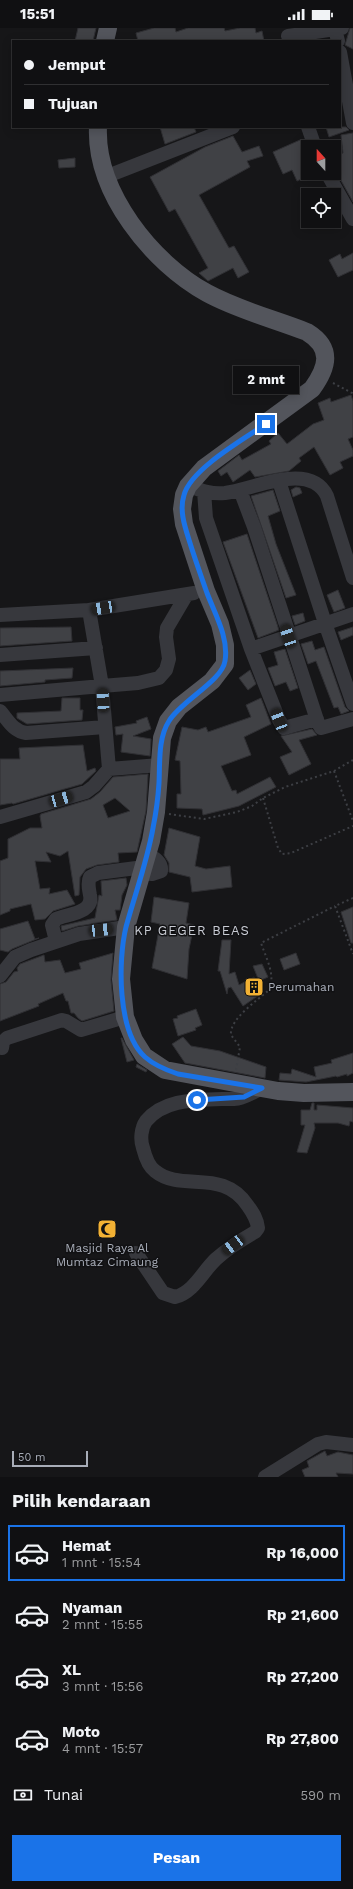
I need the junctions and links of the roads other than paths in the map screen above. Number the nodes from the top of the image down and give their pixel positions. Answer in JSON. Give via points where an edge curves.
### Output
{"nodes":[{"id":1,"x":108,"y":28,"type":"edge"},
{"id":2,"x":314,"y":30,"type":"edge"},
{"id":3,"x":339,"y":33,"type":"edge"},
{"id":4,"x":287,"y":35,"type":"edge"},
{"id":5,"x":105,"y":40,"type":"edge"},
{"id":6,"x":341,"y":55,"type":"edge"},
{"id":7,"x":350,"y":84,"type":"edge"},
{"id":8,"x":353,"y":123,"type":"edge"},
{"id":9,"x":98,"y":128,"type":"edge"},
{"id":10,"x":230,"y":128,"type":"edge"},
{"id":11,"x":308,"y":128,"type":"edge"},
{"id":12,"x":313,"y":140,"type":"edge"},
{"id":13,"x":105,"y":177,"type":"junction"},
{"id":14,"x":331,"y":180,"type":"edge"},
{"id":15,"x":353,"y":219,"type":"edge"},
{"id":16,"x":279,"y":481,"type":"junction"},
{"id":17,"x":196,"y":488,"type":"junction"},
{"id":18,"x":240,"y":490,"type":"junction"},
{"id":19,"x":347,"y":537,"type":"edge"},
{"id":20,"x":353,"y":578,"type":"edge"},
{"id":21,"x":206,"y":591,"type":"junction"},
{"id":22,"x":187,"y":594,"type":"junction"},
{"id":23,"x":89,"y":610,"type":"junction"},
{"id":24,"x":353,"y":614,"type":"edge"},
{"id":25,"x":0,"y":615,"type":"edge"},
{"id":26,"x":325,"y":623,"type":"junction"},
{"id":27,"x":288,"y":636,"type":"junction"},
{"id":28,"x":96,"y":648,"type":"junction"},
{"id":29,"x":251,"y":649,"type":"junction"},
{"id":30,"x":0,"y":655,"type":"edge"},
{"id":31,"x":102,"y":686,"type":"junction"},
{"id":32,"x":0,"y":695,"type":"edge"},
{"id":33,"x":353,"y":704,"type":"edge"},
{"id":34,"x":0,"y":711,"type":"edge"},
{"id":35,"x":317,"y":719,"type":"junction"},
{"id":36,"x":353,"y":719,"type":"edge"},
{"id":37,"x":105,"y":727,"type":"junction"},
{"id":38,"x":160,"y":765,"type":"junction"},
{"id":39,"x":109,"y":769,"type":"junction"},
{"id":40,"x":0,"y":817,"type":"edge"},
{"id":41,"x":144,"y":865,"type":"junction"},
{"id":42,"x":126,"y":927,"type":"junction"},
{"id":43,"x":56,"y":941,"type":"junction"},
{"id":44,"x":0,"y":976,"type":"edge"},
{"id":45,"x":125,"y":1017,"type":"junction"},
{"id":46,"x":2,"y":1048,"type":"dead end"},
{"id":47,"x":262,"y":1088,"type":"junction"},
{"id":48,"x":353,"y":1092,"type":"edge"},
{"id":49,"x":136,"y":1253,"type":"dead end"},
{"id":50,"x":353,"y":1445,"type":"edge"},
{"id":51,"x":265,"y":1477,"type":"edge"}],
"edges":[{"from":1,"to":5,"type":"main road"},
{"from":2,"to":3,"type":"street"},
{"from":2,"to":4,"type":"street"},
{"from":6,"to":7,"type":"street"},
{"from":7,"to":8,"type":"street"},
{"from":9,"to":13,"type":"main road","via":[[99,154]]},
{"from":10,"to":13,"type":"street"},
{"from":11,"to":12,"type":"street"},
{"from":13,"to":17,"type":"main road","via":[[124,214],[139,234],[176,272],[226,303],[316,338],[325,355],[325,366],[312,389],[204,468]]},
{"from":14,"to":15,"type":"street"},
{"from":16,"to":18,"type":"street"},
{"from":16,"to":19,"type":"street","via":[[303,478],[314,481],[323,488]]},
{"from":16,"to":26,"type":"street"},
{"from":17,"to":18,"type":"street","via":[[224,493]]},
{"from":17,"to":21,"type":"main road","via":[[184,495],[182,509],[184,524]]},
{"from":17,"to":29,"type":"street"},
{"from":18,"to":27,"type":"street"},
{"from":19,"to":20,"type":"street"},
{"from":21,"to":22,"type":"street"},
{"from":21,"to":38,"type":"main road","via":[[220,624],[225,646],[225,664],[212,681],[179,707],[168,721],[162,738]]},
{"from":22,"to":23,"type":"street"},
{"from":22,"to":31,"type":"street","via":[[167,628],[169,659],[166,670],[159,678]]},
{"from":23,"to":25,"type":"street"},
{"from":23,"to":28,"type":"street"},
{"from":24,"to":26,"type":"street"},
{"from":26,"to":27,"type":"street"},
{"from":26,"to":33,"type":"street"},
{"from":27,"to":29,"type":"street"},
{"from":27,"to":35,"type":"street"},
{"from":28,"to":30,"type":"street"},
{"from":28,"to":31,"type":"street"},
{"from":29,"to":35,"type":"street","via":[[284,728]]},
{"from":31,"to":32,"type":"street"},
{"from":31,"to":37,"type":"street"},
{"from":34,"to":37,"type":"street","via":[[19,732]]},
{"from":35,"to":36,"type":"street","via":[[321,728]]},
{"from":37,"to":39,"type":"street"},
{"from":38,"to":39,"type":"street"},
{"from":38,"to":41,"type":"main road","via":[[156,812]]},
{"from":39,"to":40,"type":"street","via":[[86,792]]},
{"from":41,"to":42,"type":"main road"},
{"from":41,"to":43,"type":"street","via":[[98,873],[90,877],[90,906],[56,919],[52,925]]},
{"from":42,"to":43,"type":"street","via":[[90,931]]},
{"from":42,"to":45,"type":"main road","via":[[121,979]]},
{"from":43,"to":44,"type":"street","via":[[15,957]]},
{"from":45,"to":46,"type":"street","via":[[81,1030],[62,1020],[8,1038],[3,1042]]},
{"from":45,"to":47,"type":"main road","via":[[144,1056],[165,1070]]},
{"from":47,"to":48,"type":"main road","via":[[304,1093]]},
{"from":47,"to":49,"type":"street","via":[[240,1098],[173,1104],[162,1108],[144,1124],[141,1144],[150,1167],[156,1172],[176,1179],[229,1188],[242,1196],[255,1216],[258,1228],[255,1232],[226,1250],[188,1290],[175,1297],[163,1293]]},
{"from":50,"to":51,"type":"street","via":[[326,1442],[318,1444]]}]}
